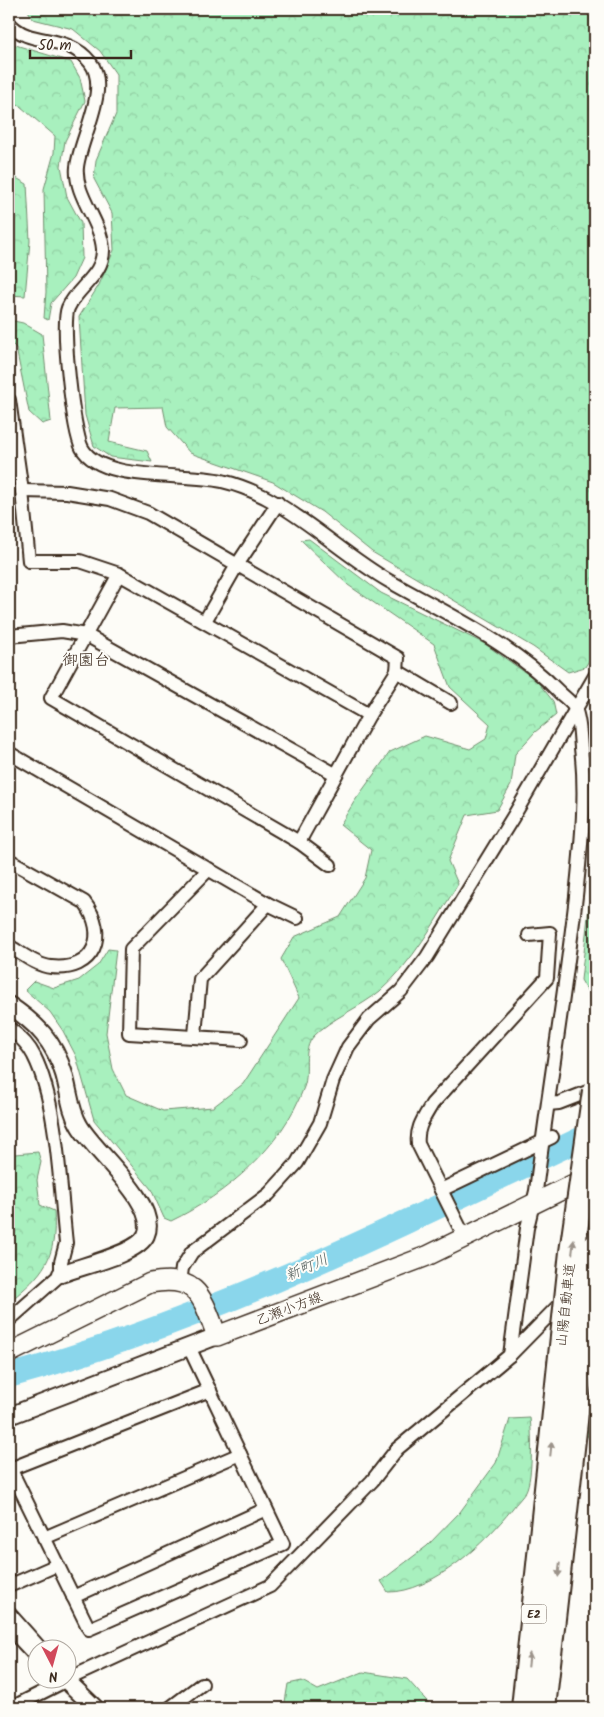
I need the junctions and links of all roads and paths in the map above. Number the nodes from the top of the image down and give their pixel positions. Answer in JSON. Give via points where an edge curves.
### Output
{"nodes":[{"id":1,"x":9,"y":22,"type":"edge"},
{"id":2,"x":9,"y":400,"type":"edge"},
{"id":3,"x":22,"y":491,"type":"junction"},
{"id":4,"x":278,"y":503,"type":"junction"},
{"id":5,"x":237,"y":565,"type":"junction"},
{"id":6,"x":119,"y":574,"type":"junction"},
{"id":7,"x":205,"y":622,"type":"junction"},
{"id":8,"x":86,"y":635,"type":"junction"},
{"id":9,"x":9,"y":636,"type":"edge"},
{"id":10,"x":397,"y":671,"type":"junction"},
{"id":11,"x":595,"y":676,"type":"edge"},
{"id":12,"x":452,"y":703,"type":"dead end"},
{"id":13,"x":575,"y":709,"type":"junction"},
{"id":14,"x":369,"y":715,"type":"junction"},
{"id":15,"x":9,"y":753,"type":"edge"},
{"id":16,"x":335,"y":774,"type":"junction"},
{"id":17,"x":299,"y":842,"type":"junction"},
{"id":18,"x":9,"y":860,"type":"edge"},
{"id":19,"x":330,"y":865,"type":"dead end"},
{"id":20,"x":209,"y":869,"type":"junction"},
{"id":21,"x":268,"y":904,"type":"junction"},
{"id":22,"x":297,"y":918,"type":"dead end"},
{"id":23,"x":529,"y":935,"type":"dead end"},
{"id":24,"x":9,"y":946,"type":"edge"},
{"id":25,"x":9,"y":1005,"type":"edge"},
{"id":26,"x":9,"y":1028,"type":"edge"},
{"id":27,"x":195,"y":1036,"type":"junction"},
{"id":28,"x":242,"y":1040,"type":"dead end"},
{"id":29,"x":595,"y":1090,"type":"edge"},
{"id":30,"x":548,"y":1104,"type":"junction"},
{"id":31,"x":545,"y":1143,"type":"junction"},
{"id":32,"x":595,"y":1173,"type":"edge"},
{"id":33,"x":442,"y":1192,"type":"junction"},
{"id":34,"x":534,"y":1198,"type":"junction"},
{"id":35,"x":462,"y":1234,"type":"junction"},
{"id":36,"x":595,"y":1247,"type":"edge"},
{"id":37,"x":595,"y":1269,"type":"edge"},
{"id":38,"x":61,"y":1274,"type":"junction"},
{"id":39,"x":180,"y":1283,"type":"junction"},
{"id":40,"x":9,"y":1320,"type":"edge"},
{"id":41,"x":215,"y":1332,"type":"junction"},
{"id":42,"x":189,"y":1347,"type":"junction"},
{"id":43,"x":9,"y":1353,"type":"edge"},
{"id":44,"x":510,"y":1355,"type":"junction"},
{"id":45,"x":210,"y":1390,"type":"junction"},
{"id":46,"x":9,"y":1416,"type":"edge"},
{"id":47,"x":240,"y":1454,"type":"junction"},
{"id":48,"x":10,"y":1467,"type":"edge"},
{"id":49,"x":266,"y":1509,"type":"junction"},
{"id":50,"x":552,"y":1513,"type":"junction"},
{"id":51,"x":44,"y":1538,"type":"junction"},
{"id":52,"x":57,"y":1565,"type":"junction"},
{"id":53,"x":9,"y":1586,"type":"edge"},
{"id":54,"x":73,"y":1597,"type":"junction"},
{"id":55,"x":9,"y":1613,"type":"edge"},
{"id":56,"x":9,"y":1628,"type":"edge"},
{"id":57,"x":33,"y":1640,"type":"edge"},
{"id":58,"x":28,"y":1648,"type":"edge"},
{"id":59,"x":78,"y":1674,"type":"edge"},
{"id":60,"x":202,"y":1684,"type":"dead end"},
{"id":61,"x":49,"y":1690,"type":"edge"},
{"id":62,"x":76,"y":1690,"type":"edge"},
{"id":63,"x":19,"y":1707,"type":"edge"},
{"id":64,"x":95,"y":1708,"type":"edge"},
{"id":65,"x":170,"y":1708,"type":"edge"},
{"id":66,"x":524,"y":1708,"type":"edge"},
{"id":67,"x":543,"y":1708,"type":"edge"}],
"edges":[{"from":1,"to":4,"type":"street","via":[[11,27],[30,37],[72,46],[93,65],[98,93],[76,170],[96,221],[103,251],[95,275],[67,310],[75,422],[81,447],[94,463],[120,470],[222,481]]},
{"from":2,"to":3,"type":"street"},
{"from":3,"to":5,"type":"street","via":[[67,492],[110,499],[148,513]]},
{"from":3,"to":6,"type":"street","via":[[29,561],[80,560]]},
{"from":4,"to":5,"type":"street"},
{"from":4,"to":13,"type":"street","via":[[361,565],[486,636],[546,678]]},
{"from":5,"to":7,"type":"street"},
{"from":5,"to":10,"type":"street","via":[[398,658]]},
{"from":6,"to":7,"type":"street"},
{"from":6,"to":8,"type":"street"},
{"from":7,"to":14,"type":"street"},
{"from":8,"to":9,"type":"street","via":[[62,631]]},
{"from":8,"to":16,"type":"street"},
{"from":8,"to":17,"type":"street","via":[[51,698]]},
{"from":10,"to":12,"type":"street"},
{"from":10,"to":14,"type":"street"},
{"from":11,"to":13,"type":"street"},
{"from":13,"to":30,"type":"street","via":[[585,778],[582,838],[570,953]]},
{"from":13,"to":39,"type":"street","via":[[427,957],[401,991],[369,1019],[348,1047],[333,1080],[320,1123],[297,1162],[269,1194],[192,1252],[182,1268]]},
{"from":14,"to":16,"type":"street"},
{"from":15,"to":20,"type":"street"},
{"from":16,"to":17,"type":"street"},
{"from":17,"to":19,"type":"street"},
{"from":18,"to":24,"type":"street","via":[[84,902],[92,913],[97,930],[95,946],[86,960],[67,968],[48,967]]},
{"from":20,"to":21,"type":"street"},
{"from":20,"to":27,"type":"street","via":[[131,948],[129,1032]]},
{"from":21,"to":22,"type":"street"},
{"from":21,"to":27,"type":"street","via":[[200,979]]},
{"from":23,"to":33,"type":"street","via":[[550,933],[547,978],[432,1104],[420,1124],[418,1144]]},
{"from":25,"to":38,"type":"street","via":[[42,1031],[54,1050],[78,1124],[135,1193],[146,1222],[147,1233],[136,1246]]},
{"from":26,"to":38,"type":"street","via":[[33,1054],[42,1072],[48,1098],[66,1243]]},
{"from":27,"to":28,"type":"street"},
{"from":29,"to":30,"type":"street"},
{"from":50,"to":29,"type":"highway","name":"山陽自動車道","number":"E2","one_way":true,"bridge":true,"via":[[572,1252]]},
{"from":30,"to":31,"type":"street"},
{"from":31,"to":33,"type":"street"},
{"from":31,"to":34,"type":"street"},
{"from":32,"to":34,"type":"main road","name":"乙瀬小方線"},
{"from":33,"to":35,"type":"street"},
{"from":34,"to":35,"type":"main road","name":"乙瀬小方線"},
{"from":34,"to":44,"type":"street"},
{"from":35,"to":41,"type":"main road","name":"乙瀬小方線","via":[[409,1263]]},
{"from":36,"to":50,"type":"highway","name":"山陽自動車道","number":"E2","bridge":true,"via":[[571,1465]]},
{"from":37,"to":44,"type":"street"},
{"from":38,"to":40,"type":"street"},
{"from":39,"to":41,"type":"main road","via":[[188,1284],[200,1295]]},
{"from":39,"to":43,"type":"main road","via":[[164,1280],[150,1283]]},
{"from":41,"to":42,"type":"street"},
{"from":42,"to":45,"type":"street"},
{"from":42,"to":46,"type":"street"},
{"from":44,"to":59,"type":"street","via":[[397,1449],[372,1481],[270,1586]]},
{"from":45,"to":47,"type":"street"},
{"from":45,"to":48,"type":"street"},
{"from":47,"to":49,"type":"street"},
{"from":47,"to":51,"type":"street"},
{"from":48,"to":51,"type":"street"},
{"from":49,"to":54,"type":"street"},
{"from":49,"to":54,"type":"street","via":[[283,1544],[89,1630]]},
{"from":66,"to":50,"type":"highway","number":"E2","one_way":true},
{"from":50,"to":67,"type":"highway","number":"E2","one_way":true},
{"from":51,"to":52,"type":"street"},
{"from":52,"to":53,"type":"street"},
{"from":52,"to":54,"type":"street"},
{"from":55,"to":57,"type":"street"},
{"from":56,"to":58,"type":"street"},
{"from":60,"to":65,"type":"street"},
{"from":61,"to":63,"type":"street"},
{"from":62,"to":64,"type":"street"}]}
